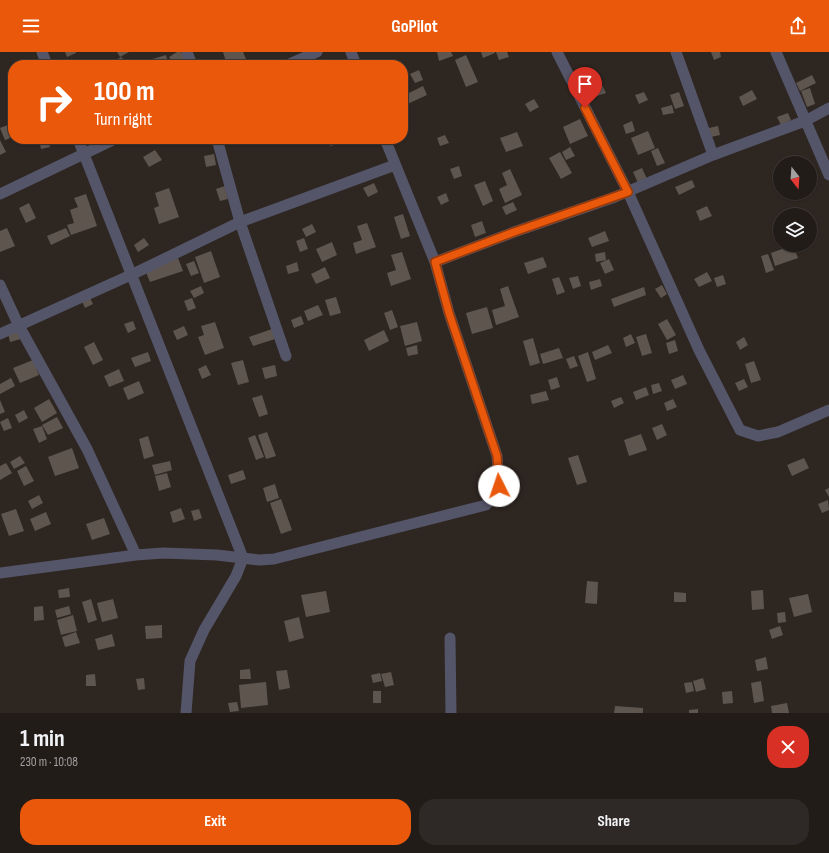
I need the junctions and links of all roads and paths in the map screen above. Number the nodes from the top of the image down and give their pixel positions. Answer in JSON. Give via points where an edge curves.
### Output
{"nodes":[{"id":1,"x":317,"y":52,"type":"edge"},
{"id":2,"x":557,"y":52,"type":"edge"},
{"id":3,"x":676,"y":52,"type":"edge"},
{"id":4,"x":776,"y":52,"type":"edge"},
{"id":5,"x":299,"y":60,"type":"edge"},
{"id":6,"x":829,"y":108,"type":"edge"},
{"id":7,"x":805,"y":121,"type":"junction"},
{"id":8,"x":80,"y":144,"type":"edge"},
{"id":9,"x":105,"y":144,"type":"edge"},
{"id":10,"x":218,"y":144,"type":"edge"},
{"id":11,"x":387,"y":144,"type":"edge"},
{"id":12,"x":85,"y":154,"type":"junction"},
{"id":13,"x":713,"y":155,"type":"junction"},
{"id":14,"x":395,"y":165,"type":"junction"},
{"id":15,"x":829,"y":175,"type":"edge"},
{"id":16,"x":628,"y":192,"type":"junction"},
{"id":17,"x":0,"y":194,"type":"edge"},
{"id":18,"x":240,"y":222,"type":"junction"},
{"id":19,"x":435,"y":262,"type":"junction"},
{"id":20,"x":133,"y":274,"type":"junction"},
{"id":21,"x":0,"y":285,"type":"edge"},
{"id":22,"x":18,"y":324,"type":"junction"},
{"id":23,"x":0,"y":334,"type":"edge"},
{"id":24,"x":286,"y":356,"type":"dead end"},
{"id":25,"x":829,"y":410,"type":"edge"},
{"id":26,"x":136,"y":555,"type":"junction"},
{"id":27,"x":243,"y":558,"type":"junction"},
{"id":28,"x":0,"y":574,"type":"edge"},
{"id":29,"x":450,"y":638,"type":"dead end"},
{"id":30,"x":186,"y":713,"type":"edge"},
{"id":31,"x":450,"y":713,"type":"edge"}],
"edges":[{"from":1,"to":5,"type":"street"},
{"from":2,"to":16,"type":"street"},
{"from":3,"to":13,"type":"street"},
{"from":4,"to":7,"type":"street"},
{"from":6,"to":7,"type":"street"},
{"from":7,"to":13,"type":"street"},
{"from":7,"to":15,"type":"street"},
{"from":8,"to":12,"type":"street"},
{"from":9,"to":12,"type":"street"},
{"from":10,"to":18,"type":"street"},
{"from":11,"to":14,"type":"street"},
{"from":12,"to":17,"type":"street"},
{"from":12,"to":20,"type":"street"},
{"from":13,"to":16,"type":"street"},
{"from":14,"to":18,"type":"street"},
{"from":14,"to":19,"type":"street"},
{"from":16,"to":19,"type":"street"},
{"from":16,"to":25,"type":"street","via":[[699,350],[740,430],[758,436],[778,432]]},
{"from":18,"to":20,"type":"street"},
{"from":18,"to":24,"type":"street"},
{"from":19,"to":27,"type":"street","via":[[497,456],[499,486],[486,505],[274,559]]},
{"from":20,"to":22,"type":"street"},
{"from":20,"to":27,"type":"street"},
{"from":21,"to":22,"type":"street"},
{"from":22,"to":23,"type":"street"},
{"from":22,"to":26,"type":"street","via":[[88,449]]},
{"from":26,"to":27,"type":"street","via":[[190,553]]},
{"from":26,"to":28,"type":"street"},
{"from":27,"to":30,"type":"street","via":[[236,576],[204,630],[190,661]]},
{"from":29,"to":31,"type":"street"}]}
